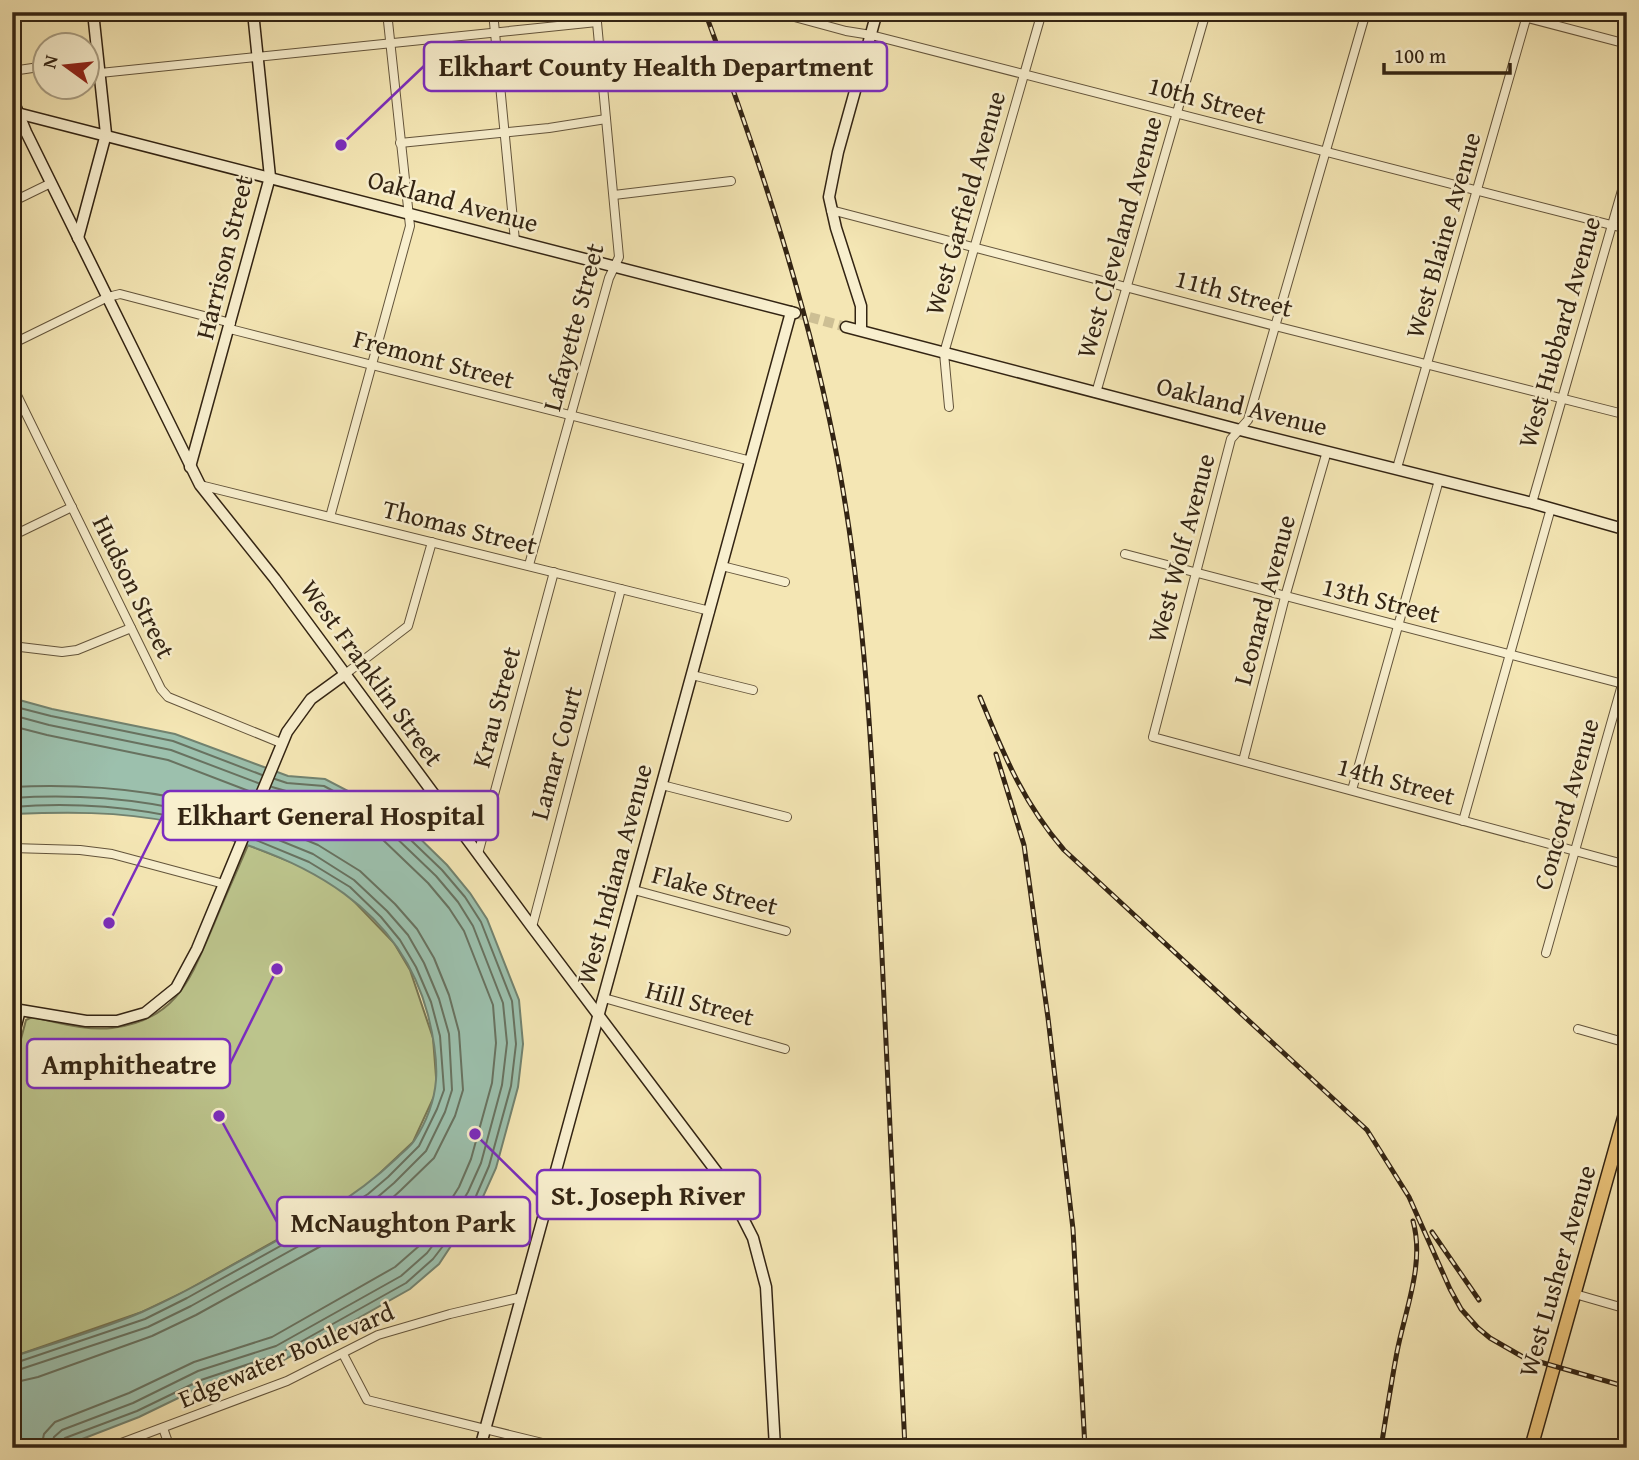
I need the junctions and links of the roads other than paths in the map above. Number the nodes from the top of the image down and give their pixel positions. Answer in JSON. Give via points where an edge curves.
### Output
{"nodes":[{"id":1,"x":93,"y":12,"type":"edge"},
{"id":2,"x":253,"y":12,"type":"edge"},
{"id":3,"x":387,"y":12,"type":"edge"},
{"id":4,"x":493,"y":12,"type":"edge"},
{"id":5,"x":596,"y":12,"type":"edge"},
{"id":6,"x":776,"y":12,"type":"edge"},
{"id":7,"x":877,"y":12,"type":"edge"},
{"id":8,"x":1042,"y":12,"type":"edge"},
{"id":9,"x":1206,"y":12,"type":"edge"},
{"id":10,"x":1366,"y":12,"type":"edge"},
{"id":11,"x":1505,"y":12,"type":"edge"},
{"id":12,"x":1527,"y":15,"type":"edge"},
{"id":13,"x":597,"y":22,"type":"junction"},
{"id":14,"x":94,"y":32,"type":"edge"},
{"id":15,"x":495,"y":34,"type":"junction"},
{"id":16,"x":871,"y":35,"type":"junction"},
{"id":17,"x":390,"y":44,"type":"junction"},
{"id":18,"x":1627,"y":44,"type":"edge"},
{"id":19,"x":257,"y":58,"type":"junction"},
{"id":20,"x":102,"y":65,"type":"edge"},
{"id":21,"x":32,"y":68,"type":"edge"},
{"id":22,"x":12,"y":71,"type":"edge"},
{"id":23,"x":1024,"y":73,"type":"junction"},
{"id":24,"x":12,"y":98,"type":"edge"},
{"id":25,"x":101,"y":102,"type":"edge"},
{"id":26,"x":17,"y":113,"type":"junction"},
{"id":27,"x":1177,"y":114,"type":"junction"},
{"id":28,"x":606,"y":119,"type":"junction"},
{"id":29,"x":506,"y":133,"type":"junction"},
{"id":30,"x":106,"y":134,"type":"junction"},
{"id":31,"x":400,"y":143,"type":"junction"},
{"id":32,"x":1325,"y":153,"type":"junction"},
{"id":33,"x":1627,"y":173,"type":"edge"},
{"id":34,"x":270,"y":177,"type":"junction"},
{"id":35,"x":731,"y":181,"type":"dead end"},
{"id":36,"x":51,"y":183,"type":"junction"},
{"id":37,"x":1477,"y":192,"type":"junction"},
{"id":38,"x":614,"y":195,"type":"junction"},
{"id":39,"x":12,"y":202,"type":"edge"},
{"id":40,"x":831,"y":210,"type":"junction"},
{"id":41,"x":409,"y":213,"type":"junction"},
{"id":42,"x":1612,"y":225,"type":"junction"},
{"id":43,"x":1627,"y":229,"type":"edge"},
{"id":44,"x":78,"y":238,"type":"junction"},
{"id":45,"x":515,"y":241,"type":"junction"},
{"id":46,"x":975,"y":247,"type":"junction"},
{"id":47,"x":615,"y":267,"type":"junction"},
{"id":48,"x":1127,"y":286,"type":"junction"},
{"id":49,"x":108,"y":298,"type":"junction"},
{"id":50,"x":793,"y":313,"type":"joint"},
{"id":51,"x":231,"y":326,"type":"junction"},
{"id":52,"x":1275,"y":326,"type":"junction"},
{"id":53,"x":846,"y":327,"type":"tunnel mouth"},
{"id":54,"x":861,"y":330,"type":"junction"},
{"id":55,"x":12,"y":344,"type":"edge"},
{"id":56,"x":944,"y":353,"type":"junction"},
{"id":57,"x":372,"y":364,"type":"junction"},
{"id":58,"x":1428,"y":364,"type":"junction"},
{"id":59,"x":12,"y":384,"type":"edge"},
{"id":60,"x":1096,"y":393,"type":"junction"},
{"id":61,"x":1562,"y":398,"type":"junction"},
{"id":62,"x":949,"y":407,"type":"dead end"},
{"id":63,"x":1627,"y":415,"type":"edge"},
{"id":64,"x":570,"y":417,"type":"junction"},
{"id":65,"x":1240,"y":430,"type":"junction"},
{"id":66,"x":1327,"y":451,"type":"junction"},
{"id":67,"x":751,"y":461,"type":"junction"},
{"id":68,"x":190,"y":467,"type":"junction"},
{"id":69,"x":1397,"y":468,"type":"junction"},
{"id":70,"x":1439,"y":480,"type":"junction"},
{"id":71,"x":200,"y":485,"type":"junction"},
{"id":72,"x":1532,"y":503,"type":"junction"},
{"id":73,"x":72,"y":507,"type":"junction"},
{"id":74,"x":1551,"y":508,"type":"junction"},
{"id":75,"x":330,"y":517,"type":"junction"},
{"id":76,"x":1627,"y":530,"type":"edge"},
{"id":77,"x":12,"y":536,"type":"edge"},
{"id":78,"x":432,"y":542,"type":"junction"},
{"id":79,"x":1125,"y":554,"type":"dead end"},
{"id":80,"x":529,"y":565,"type":"junction"},
{"id":81,"x":722,"y":566,"type":"junction"},
{"id":82,"x":554,"y":572,"type":"junction"},
{"id":83,"x":1196,"y":572,"type":"junction"},
{"id":84,"x":785,"y":582,"type":"dead end"},
{"id":85,"x":621,"y":589,"type":"junction"},
{"id":86,"x":1285,"y":597,"type":"junction"},
{"id":87,"x":710,"y":611,"type":"junction"},
{"id":88,"x":1398,"y":625,"type":"junction"},
{"id":89,"x":131,"y":628,"type":"junction"},
{"id":90,"x":12,"y":646,"type":"edge"},
{"id":91,"x":1510,"y":654,"type":"junction"},
{"id":92,"x":1627,"y":667,"type":"edge"},
{"id":93,"x":692,"y":675,"type":"junction"},
{"id":94,"x":344,"y":676,"type":"junction"},
{"id":95,"x":1625,"y":684,"type":"edge"},
{"id":96,"x":752,"y":690,"type":"dead end"},
{"id":97,"x":1153,"y":737,"type":"joint"},
{"id":98,"x":279,"y":748,"type":"junction"},
{"id":99,"x":1242,"y":761,"type":"junction"},
{"id":100,"x":662,"y":785,"type":"junction"},
{"id":101,"x":1352,"y":790,"type":"junction"},
{"id":102,"x":787,"y":817,"type":"dead end"},
{"id":103,"x":1463,"y":821,"type":"junction"},
{"id":104,"x":12,"y":848,"type":"edge"},
{"id":105,"x":1575,"y":851,"type":"junction"},
{"id":106,"x":478,"y":854,"type":"junction"},
{"id":107,"x":1627,"y":865,"type":"edge"},
{"id":108,"x":224,"y":884,"type":"junction"},
{"id":109,"x":634,"y":890,"type":"junction"},
{"id":110,"x":532,"y":927,"type":"junction"},
{"id":111,"x":786,"y":931,"type":"dead end"},
{"id":112,"x":1546,"y":953,"type":"dead end"},
{"id":113,"x":604,"y":999,"type":"junction"},
{"id":114,"x":600,"y":1016,"type":"junction"},
{"id":115,"x":1578,"y":1029,"type":"dead end"},
{"id":116,"x":12,"y":1041,"type":"edge"},
{"id":117,"x":1627,"y":1043,"type":"edge"},
{"id":118,"x":785,"y":1049,"type":"dead end"},
{"id":119,"x":1627,"y":1107,"type":"edge"},
{"id":120,"x":1575,"y":1294,"type":"junction"},
{"id":121,"x":522,"y":1297,"type":"junction"},
{"id":122,"x":1627,"y":1309,"type":"edge"},
{"id":123,"x":343,"y":1353,"type":"junction"},
{"id":124,"x":485,"y":1428,"type":"junction"},
{"id":125,"x":163,"y":1429,"type":"junction"},
{"id":126,"x":108,"y":1448,"type":"edge"},
{"id":127,"x":170,"y":1448,"type":"edge"},
{"id":128,"x":480,"y":1448,"type":"edge"},
{"id":129,"x":563,"y":1448,"type":"edge"},
{"id":130,"x":775,"y":1448,"type":"edge"},
{"id":131,"x":1531,"y":1448,"type":"edge"}],
"edges":[{"from":1,"to":14,"type":"street"},
{"from":2,"to":19,"type":"street","name":"Harrison Street"},
{"from":3,"to":17,"type":"street"},
{"from":4,"to":15,"type":"street"},
{"from":5,"to":13,"type":"street","name":"Lafayette Street"},
{"from":6,"to":16,"type":"street","name":"10th Street"},
{"from":7,"to":16,"type":"street"},
{"from":8,"to":23,"type":"street","name":"West Garfield Avenue"},
{"from":9,"to":27,"type":"street","name":"West Cleveland Avenue"},
{"from":10,"to":32,"type":"street","name":"West Wolf Avenue"},
{"from":11,"to":12,"type":"street"},
{"from":12,"to":18,"type":"street"},
{"from":12,"to":37,"type":"street","name":"West Blaine Avenue"},
{"from":13,"to":15,"type":"street"},
{"from":13,"to":28,"type":"street","name":"Lafayette Street"},
{"from":15,"to":17,"type":"street"},
{"from":15,"to":29,"type":"street"},
{"from":16,"to":23,"type":"street","name":"10th Street"},
{"from":16,"to":40,"type":"street","via":[[831,180]]},
{"from":17,"to":19,"type":"street"},
{"from":17,"to":31,"type":"street"},
{"from":19,"to":20,"type":"street"},
{"from":19,"to":34,"type":"street","name":"Harrison Street"},
{"from":21,"to":22,"type":"street"},
{"from":23,"to":27,"type":"street","name":"10th Street"},
{"from":23,"to":46,"type":"street","name":"West Garfield Avenue"},
{"from":24,"to":26,"type":"street","name":"West Franklin Street"},
{"from":25,"to":30,"type":"street"},
{"from":26,"to":30,"type":"street","name":"Oakland Avenue"},
{"from":26,"to":36,"type":"street","name":"West Franklin Street"},
{"from":27,"to":32,"type":"street","name":"10th Street"},
{"from":27,"to":48,"type":"street","name":"West Cleveland Avenue"},
{"from":28,"to":29,"type":"street"},
{"from":28,"to":38,"type":"street","name":"Lafayette Street"},
{"from":29,"to":31,"type":"street"},
{"from":29,"to":45,"type":"street"},
{"from":30,"to":34,"type":"street","name":"Oakland Avenue"},
{"from":30,"to":44,"type":"street"},
{"from":31,"to":41,"type":"street"},
{"from":32,"to":37,"type":"street","name":"10th Street"},
{"from":32,"to":52,"type":"street","name":"West Wolf Avenue"},
{"from":33,"to":42,"type":"street","name":"West Hubbard Avenue"},
{"from":34,"to":41,"type":"street","name":"Oakland Avenue"},
{"from":34,"to":51,"type":"street","name":"Harrison Street"},
{"from":35,"to":38,"type":"street"},
{"from":36,"to":39,"type":"street"},
{"from":36,"to":44,"type":"street","name":"West Franklin Street"},
{"from":37,"to":42,"type":"street","name":"10th Street"},
{"from":37,"to":58,"type":"street","name":"West Blaine Avenue"},
{"from":38,"to":47,"type":"street","name":"Lafayette Street","via":[[620,251]]},
{"from":40,"to":46,"type":"street","name":"11th Street"},
{"from":40,"to":54,"type":"street","via":[[861,306]]},
{"from":41,"to":45,"type":"street","name":"Oakland Avenue"},
{"from":41,"to":57,"type":"street","via":[[410,226]]},
{"from":42,"to":43,"type":"street","name":"10th Street"},
{"from":42,"to":61,"type":"street","name":"West Hubbard Avenue"},
{"from":44,"to":49,"type":"street","name":"West Franklin Street"},
{"from":45,"to":47,"type":"street","name":"Oakland Avenue"},
{"from":46,"to":48,"type":"street","name":"11th Street"},
{"from":46,"to":56,"type":"street","name":"West Garfield Avenue"},
{"from":47,"to":50,"type":"street","name":"Oakland Avenue"},
{"from":47,"to":64,"type":"street","name":"Lafayette Street"},
{"from":48,"to":52,"type":"street","name":"11th Street"},
{"from":48,"to":60,"type":"street","name":"West Cleveland Avenue"},
{"from":49,"to":51,"type":"street","name":"Fremont Street","via":[[120,294]]},
{"from":49,"to":55,"type":"street","name":"Fremont Street"},
{"from":49,"to":68,"type":"street","name":"West Franklin Street"},
{"from":50,"to":67,"type":"street","name":"West Indiana Avenue"},
{"from":51,"to":57,"type":"street","name":"Fremont Street"},
{"from":51,"to":68,"type":"street","name":"Harrison Street"},
{"from":52,"to":58,"type":"street","name":"11th Street"},
{"from":52,"to":65,"type":"street","name":"West Wolf Avenue","via":[[1248,421]]},
{"from":53,"to":54,"type":"street","name":"Oakland Avenue"},
{"from":54,"to":56,"type":"street","name":"Oakland Avenue"},
{"from":56,"to":60,"type":"street","name":"Oakland Avenue"},
{"from":56,"to":62,"type":"street","name":"West Garfield Avenue"},
{"from":57,"to":64,"type":"street","name":"Fremont Street"},
{"from":57,"to":75,"type":"street"},
{"from":58,"to":61,"type":"street","name":"11th Street"},
{"from":58,"to":69,"type":"street","name":"West Blaine Avenue"},
{"from":59,"to":73,"type":"street","name":"Hudson Street"},
{"from":60,"to":65,"type":"street","name":"Oakland Avenue"},
{"from":61,"to":63,"type":"street","name":"11th Street"},
{"from":61,"to":72,"type":"street","name":"West Hubbard Avenue"},
{"from":64,"to":67,"type":"street","name":"Fremont Street"},
{"from":64,"to":80,"type":"street","name":"Lafayette Street"},
{"from":65,"to":66,"type":"street","name":"Oakland Avenue"},
{"from":65,"to":83,"type":"street","name":"West Wolf Avenue","via":[[1231,439]]},
{"from":66,"to":69,"type":"street","name":"Oakland Avenue"},
{"from":66,"to":86,"type":"street","name":"Leonard Avenue"},
{"from":67,"to":81,"type":"street","name":"West Indiana Avenue"},
{"from":68,"to":71,"type":"street","name":"West Franklin Street"},
{"from":69,"to":70,"type":"street","name":"Oakland Avenue"},
{"from":70,"to":72,"type":"street","name":"Oakland Avenue"},
{"from":70,"to":88,"type":"street"},
{"from":71,"to":75,"type":"street","name":"Thomas Street"},
{"from":71,"to":94,"type":"street","name":"West Franklin Street"},
{"from":72,"to":74,"type":"street","name":"Oakland Avenue"},
{"from":73,"to":77,"type":"street"},
{"from":73,"to":89,"type":"street","name":"Hudson Street"},
{"from":74,"to":76,"type":"street","name":"Oakland Avenue"},
{"from":74,"to":91,"type":"street"},
{"from":75,"to":78,"type":"street","name":"Thomas Street"},
{"from":78,"to":80,"type":"street","name":"Thomas Street"},
{"from":78,"to":94,"type":"street","via":[[408,626]]},
{"from":79,"to":83,"type":"street","name":"13th Street"},
{"from":80,"to":82,"type":"street","name":"Thomas Street"},
{"from":81,"to":84,"type":"street"},
{"from":81,"to":87,"type":"street","name":"West Indiana Avenue"},
{"from":82,"to":85,"type":"street","name":"Thomas Street"},
{"from":82,"to":106,"type":"street","name":"Krau Street"},
{"from":83,"to":86,"type":"street","name":"13th Street"},
{"from":83,"to":97,"type":"street","name":"West Wolf Avenue"},
{"from":85,"to":87,"type":"street","name":"Thomas Street"},
{"from":85,"to":110,"type":"street","name":"Lamar Court"},
{"from":86,"to":88,"type":"street","name":"13th Street"},
{"from":86,"to":99,"type":"street","name":"Leonard Avenue"},
{"from":87,"to":93,"type":"street","name":"West Indiana Avenue"},
{"from":88,"to":91,"type":"street","name":"13th Street"},
{"from":88,"to":101,"type":"street"},
{"from":89,"to":90,"type":"street","via":[[78,650]]},
{"from":89,"to":98,"type":"street","name":"Hudson Street","via":[[168,697]]},
{"from":91,"to":95,"type":"street","name":"13th Street"},
{"from":91,"to":103,"type":"street"},
{"from":92,"to":95,"type":"street","name":"Concord Avenue"},
{"from":93,"to":96,"type":"street"},
{"from":93,"to":100,"type":"street","name":"West Indiana Avenue"},
{"from":94,"to":98,"type":"street","via":[[302,708]]},
{"from":94,"to":106,"type":"street","name":"West Franklin Street"},
{"from":95,"to":105,"type":"street","name":"Concord Avenue"},
{"from":97,"to":99,"type":"street","name":"14th Street"},
{"from":98,"to":108,"type":"street"},
{"from":99,"to":101,"type":"street","name":"14th Street"},
{"from":100,"to":102,"type":"street"},
{"from":100,"to":109,"type":"street","name":"West Indiana Avenue"},
{"from":101,"to":103,"type":"street","name":"14th Street"},
{"from":103,"to":105,"type":"street","name":"14th Street"},
{"from":104,"to":108,"type":"street","via":[[112,853]]},
{"from":105,"to":107,"type":"street","name":"14th Street"},
{"from":105,"to":112,"type":"street","name":"Concord Avenue"},
{"from":106,"to":110,"type":"street","name":"West Franklin Street"},
{"from":108,"to":116,"type":"street","via":[[182,980],[158,1004],[129,1018],[101,1023],[20,1010]]},
{"from":109,"to":111,"type":"street","name":"Flake Street"},
{"from":109,"to":113,"type":"street","name":"West Indiana Avenue"},
{"from":110,"to":114,"type":"street","name":"West Franklin Street"},
{"from":113,"to":114,"type":"street","name":"West Indiana Avenue"},
{"from":113,"to":118,"type":"street","name":"Hill Street"},
{"from":114,"to":121,"type":"street","name":"West Indiana Avenue"},
{"from":114,"to":130,"type":"street","name":"West Franklin Street","via":[[725,1183],[752,1238],[766,1287]]},
{"from":115,"to":117,"type":"street"},
{"from":119,"to":120,"type":"main road","name":"West Lusher Avenue"},
{"from":120,"to":122,"type":"street"},
{"from":120,"to":131,"type":"main road","name":"West Lusher Avenue"},
{"from":121,"to":123,"type":"street","name":"Edgewater Boulevard","via":[[379,1335]]},
{"from":121,"to":124,"type":"street","name":"West Indiana Avenue"},
{"from":123,"to":124,"type":"street","via":[[368,1400]]},
{"from":123,"to":125,"type":"street","name":"Edgewater Boulevard","via":[[287,1381]]},
{"from":124,"to":128,"type":"street","name":"West Indiana Avenue"},
{"from":124,"to":129,"type":"street"},
{"from":125,"to":126,"type":"street","name":"Edgewater Boulevard"},
{"from":125,"to":127,"type":"street"}]}
